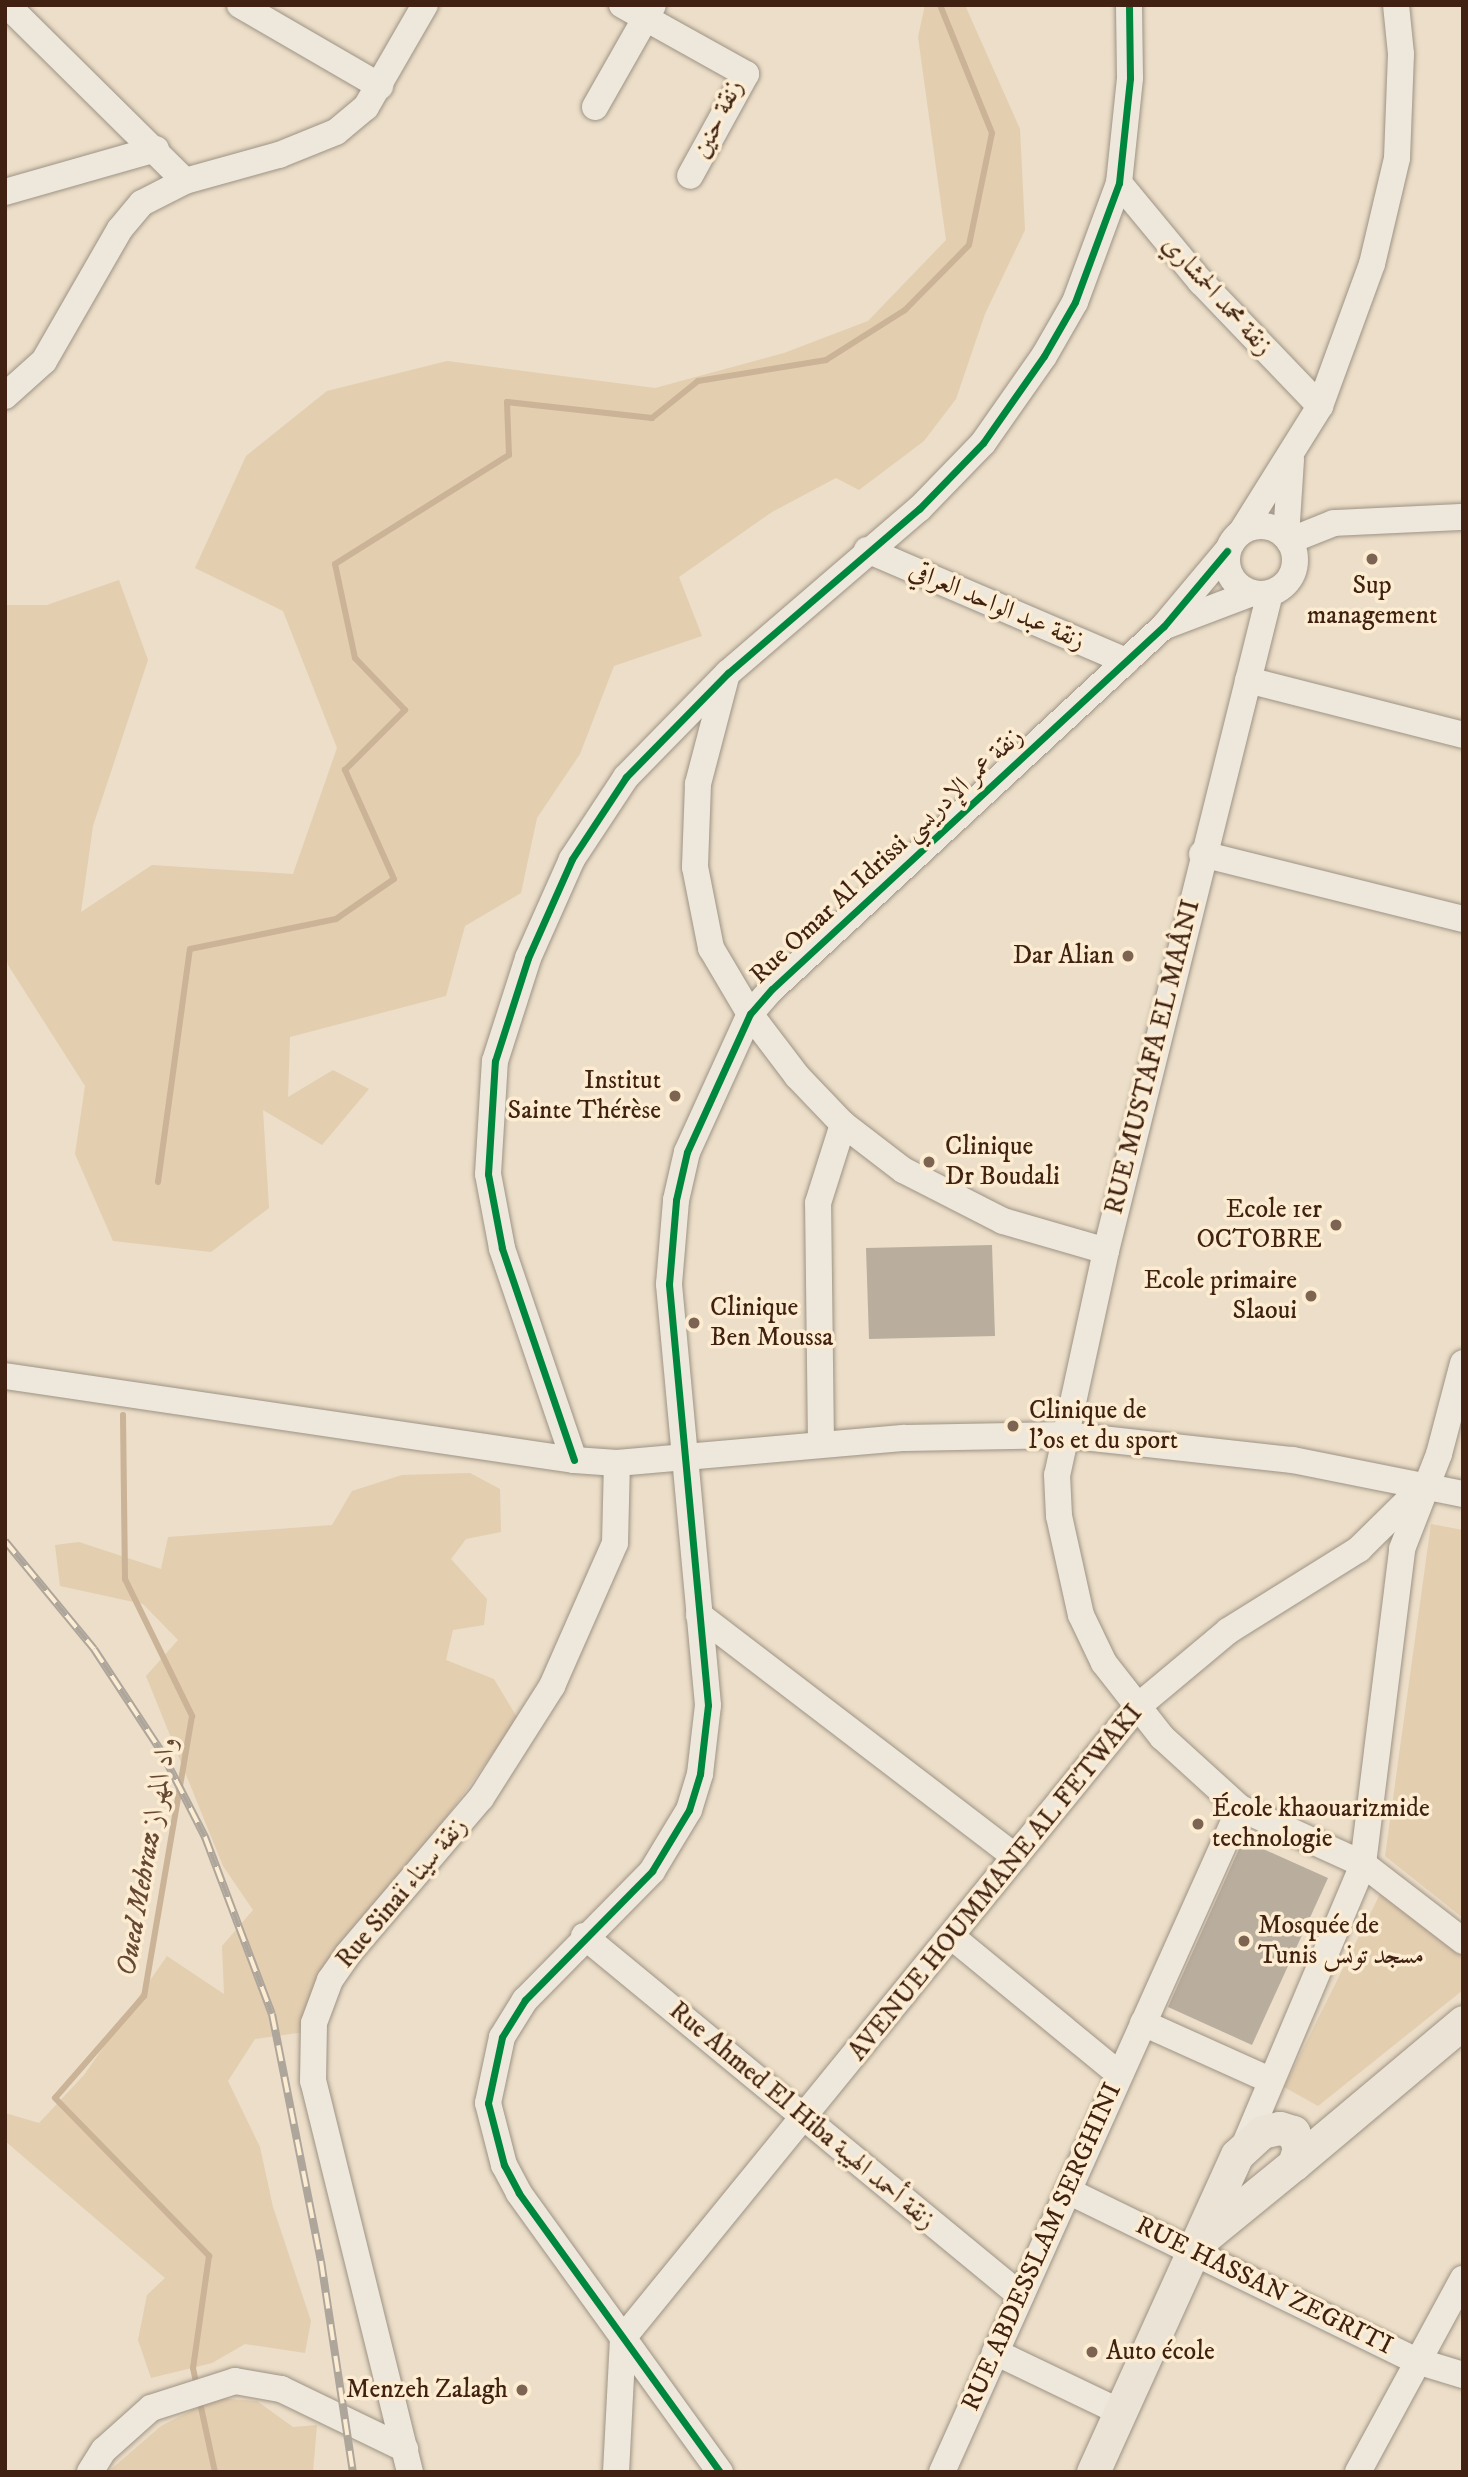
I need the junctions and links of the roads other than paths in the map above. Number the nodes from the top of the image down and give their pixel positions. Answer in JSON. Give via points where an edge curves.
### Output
{"nodes":[{"id":1,"x":7,"y":5,"type":"edge"},
{"id":2,"x":240,"y":5,"type":"edge"},
{"id":3,"x":425,"y":5,"type":"edge"},
{"id":4,"x":622,"y":5,"type":"edge"},
{"id":5,"x":1129,"y":5,"type":"edge"},
{"id":6,"x":1396,"y":5,"type":"edge"},
{"id":7,"x":649,"y":12,"type":"edge"},
{"id":8,"x":380,"y":86,"type":"junction"},
{"id":9,"x":595,"y":107,"type":"dead end"},
{"id":10,"x":156,"y":149,"type":"junction"},
{"id":11,"x":690,"y":176,"type":"dead end"},
{"id":12,"x":185,"y":181,"type":"junction"},
{"id":13,"x":1119,"y":183,"type":"junction"},
{"id":14,"x":5,"y":192,"type":"edge"},
{"id":15,"x":5,"y":397,"type":"edge"},
{"id":16,"x":1320,"y":405,"type":"junction"},
{"id":17,"x":1291,"y":456,"type":"junction"},
{"id":18,"x":1463,"y":517,"type":"edge"},
{"id":19,"x":1287,"y":539,"type":"junction"},
{"id":20,"x":1235,"y":541,"type":"junction"},
{"id":21,"x":867,"y":550,"type":"junction"},
{"id":22,"x":1261,"y":593,"type":"junction"},
{"id":23,"x":1164,"y":626,"type":"junction"},
{"id":24,"x":1126,"y":662,"type":"junction"},
{"id":25,"x":728,"y":673,"type":"junction"},
{"id":26,"x":1248,"y":680,"type":"junction"},
{"id":27,"x":1463,"y":735,"type":"edge"},
{"id":28,"x":1202,"y":854,"type":"junction"},
{"id":29,"x":1463,"y":919,"type":"edge"},
{"id":30,"x":750,"y":1014,"type":"junction"},
{"id":31,"x":843,"y":1124,"type":"junction"},
{"id":32,"x":1106,"y":1251,"type":"junction"},
{"id":33,"x":1463,"y":1363,"type":"edge"},
{"id":34,"x":5,"y":1376,"type":"edge"},
{"id":35,"x":1065,"y":1435,"type":"junction"},
{"id":36,"x":821,"y":1444,"type":"junction"},
{"id":37,"x":682,"y":1458,"type":"junction"},
{"id":38,"x":574,"y":1460,"type":"junction"},
{"id":39,"x":617,"y":1463,"type":"junction"},
{"id":40,"x":1423,"y":1485,"type":"junction"},
{"id":41,"x":1463,"y":1494,"type":"edge"},
{"id":42,"x":699,"y":1615,"type":"junction"},
{"id":43,"x":1136,"y":1708,"type":"junction"},
{"id":44,"x":1240,"y":1808,"type":"junction"},
{"id":45,"x":1015,"y":1857,"type":"junction"},
{"id":46,"x":1363,"y":1864,"type":"junction"},
{"id":47,"x":584,"y":1936,"type":"junction"},
{"id":48,"x":951,"y":1936,"type":"junction"},
{"id":49,"x":1463,"y":1941,"type":"edge"},
{"id":50,"x":1463,"y":2022,"type":"edge"},
{"id":51,"x":1143,"y":2023,"type":"junction"},
{"id":52,"x":1119,"y":2074,"type":"junction"},
{"id":53,"x":1270,"y":2080,"type":"junction"},
{"id":54,"x":803,"y":2120,"type":"junction"},
{"id":55,"x":1292,"y":2142,"type":"junction"},
{"id":56,"x":1245,"y":2144,"type":"junction"},
{"id":57,"x":1068,"y":2191,"type":"junction"},
{"id":58,"x":1235,"y":2197,"type":"junction"},
{"id":59,"x":1199,"y":2246,"type":"junction"},
{"id":60,"x":1463,"y":2279,"type":"edge"},
{"id":61,"x":1021,"y":2296,"type":"junction"},
{"id":62,"x":623,"y":2339,"type":"junction"},
{"id":63,"x":995,"y":2352,"type":"junction"},
{"id":64,"x":1418,"y":2361,"type":"junction"},
{"id":65,"x":1463,"y":2375,"type":"edge"},
{"id":66,"x":1120,"y":2412,"type":"junction"},
{"id":67,"x":407,"y":2460,"type":"edge"},
{"id":68,"x":1094,"y":2471,"type":"edge"},
{"id":69,"x":90,"y":2472,"type":"edge"},
{"id":70,"x":616,"y":2472,"type":"edge"},
{"id":71,"x":720,"y":2472,"type":"edge"},
{"id":72,"x":942,"y":2472,"type":"edge"},
{"id":73,"x":1358,"y":2472,"type":"edge"}],
"edges":[{"from":1,"to":10,"type":"street"},
{"from":2,"to":8,"type":"street"},
{"from":3,"to":8,"type":"street"},
{"from":4,"to":7,"type":"street","name":"زنقة حنين"},
{"from":5,"to":13,"type":"street","via":[[1130,78]]},
{"from":6,"to":16,"type":"street","name":"Rue Omar Al Idrissi زنقة عمر الإدريسي","via":[[1400,107],[1386,213],[1353,323]]},
{"from":7,"to":9,"type":"street"},
{"from":7,"to":11,"type":"street","name":"زنقة حنين","via":[[746,74]]},
{"from":8,"to":12,"type":"street","via":[[352,121],[318,142]]},
{"from":10,"to":12,"type":"street"},
{"from":10,"to":14,"type":"street"},
{"from":12,"to":15,"type":"street","via":[[142,203],[120,229],[44,361]]},
{"from":13,"to":16,"type":"street","name":"زنقة محمد الحمشاري","via":[[1201,282]]},
{"from":13,"to":21,"type":"street","via":[[1075,302],[1019,395],[919,509]]},
{"from":16,"to":17,"type":"street","name":"Rue Omar Al Idrissi زنقة عمر الإدريسي"},
{"from":17,"to":19,"type":"street","name":"Rue Omar Al Idrissi زنقة عمر الإدريسي"},
{"from":17,"to":20,"type":"street","name":"Rue Omar Al Idrissi زنقة عمر الإدريسي"},
{"from":18,"to":19,"type":"street","via":[[1334,523]]},
{"from":19,"to":20,"type":"street","via":[[1265,526]]},
{"from":19,"to":22,"type":"street","via":[[1293,572]]},
{"from":20,"to":22,"type":"street","via":[[1231,577]]},
{"from":20,"to":23,"type":"street","name":"Rue Omar Al Idrissi زنقة عمر الإدريسي"},
{"from":21,"to":24,"type":"street","name":"زنقة عبد الواحد العراقي"},
{"from":21,"to":25,"type":"street"},
{"from":22,"to":23,"type":"street","name":"Rue Omar Al Idrissi زنقة عمر الإدريسي"},
{"from":22,"to":26,"type":"street","name":"RUE MUSTAFA EL MAÂNI"},
{"from":23,"to":24,"type":"street","name":"Rue Omar Al Idrissi زنقة عمر الإدريسي"},
{"from":24,"to":30,"type":"street","name":"Rue Omar Al Idrissi زنقة عمر الإدريسي"},
{"from":25,"to":30,"type":"street","via":[[709,727],[698,784],[695,867],[711,948]]},
{"from":25,"to":38,"type":"street","via":[[666,732],[594,819],[528,958],[495,1061],[487,1141],[493,1213]]},
{"from":26,"to":27,"type":"street"},
{"from":26,"to":28,"type":"street","name":"RUE MUSTAFA EL MAÂNI"},
{"from":28,"to":29,"type":"street"},
{"from":28,"to":32,"type":"street","name":"RUE MUSTAFA EL MAÂNI"},
{"from":30,"to":31,"type":"street","via":[[797,1076]]},
{"from":30,"to":37,"type":"street","name":"Rue Omar Al Idrissi زنقة عمر الإدريسي","via":[[695,1131],[676,1200],[669,1284]]},
{"from":31,"to":32,"type":"street","via":[[904,1170],[968,1206],[1052,1238]]},
{"from":31,"to":36,"type":"street","via":[[818,1203]]},
{"from":32,"to":35,"type":"street","name":"RUE MUSTAFA EL MAÂNI"},
{"from":33,"to":40,"type":"street","via":[[1439,1454]]},
{"from":34,"to":38,"type":"street"},
{"from":35,"to":36,"type":"street"},
{"from":35,"to":40,"type":"street","via":[[1241,1452]]},
{"from":35,"to":43,"type":"street","name":"RUE MUSTAFA EL MAÂNI","via":[[1057,1475],[1067,1569],[1104,1663]]},
{"from":36,"to":37,"type":"street"},
{"from":37,"to":39,"type":"street"},
{"from":37,"to":42,"type":"street","name":"Rue Omar Al Idrissi زنقة عمر الإدريسي"},
{"from":38,"to":39,"type":"street"},
{"from":39,"to":67,"type":"street","name":"Rue Sinaï زنقة سيناء","via":[[614,1543],[552,1686],[481,1798],[348,1954],[330,1980],[314,2023],[313,2081]]},
{"from":40,"to":41,"type":"street"},
{"from":40,"to":43,"type":"street","name":"AVENUE HOUMMANE AL FETWAKI","via":[[1359,1549],[1228,1631]]},
{"from":40,"to":46,"type":"street","via":[[1402,1549]]},
{"from":42,"to":45,"type":"street"},
{"from":42,"to":47,"type":"street","name":"Rue Omar Al Idrissi زنقة عمر الإدريسي","via":[[706,1739],[689,1810],[652,1871]]},
{"from":43,"to":44,"type":"street","name":"RUE MUSTAFA EL MAÂNI"},
{"from":43,"to":45,"type":"street","name":"AVENUE HOUMMANE AL FETWAKI"},
{"from":44,"to":46,"type":"street","name":"RUE MUSTAFA EL MAÂNI"},
{"from":44,"to":51,"type":"street","name":"RUE ABDESSLAM SERGHINI"},
{"from":45,"to":48,"type":"street","name":"AVENUE HOUMMANE AL FETWAKI"},
{"from":46,"to":49,"type":"street","name":"RUE MUSTAFA EL MAÂNI"},
{"from":46,"to":53,"type":"street"},
{"from":47,"to":54,"type":"street","name":"Rue Ahmed El Hiba زنقة أحمد الهيبة"},
{"from":47,"to":62,"type":"street","name":"Rue Omar Al Idrissi زنقة عمر الإدريسي","via":[[525,2000],[502,2037],[488,2103],[504,2165],[519,2193]]},
{"from":48,"to":52,"type":"street"},
{"from":48,"to":54,"type":"street","name":"AVENUE HOUMMANE AL FETWAKI"},
{"from":50,"to":55,"type":"main road","via":[[1353,2110]]},
{"from":51,"to":52,"type":"street","name":"RUE ABDESSLAM SERGHINI"},
{"from":51,"to":53,"type":"street"},
{"from":52,"to":57,"type":"street","name":"RUE ABDESSLAM SERGHINI"},
{"from":53,"to":55,"type":"street"},
{"from":53,"to":56,"type":"street"},
{"from":54,"to":61,"type":"street","name":"Rue Ahmed El Hiba زنقة أحمد الهيبة"},
{"from":54,"to":62,"type":"street","name":"AVENUE HOUMMANE AL FETWAKI"},
{"from":55,"to":56,"type":"main road","via":[[1272,2128]]},
{"from":55,"to":58,"type":"main road"},
{"from":56,"to":58,"type":"main road"},
{"from":57,"to":59,"type":"street","name":"RUE HASSAN ZEGRITI"},
{"from":57,"to":61,"type":"street","name":"RUE ABDESSLAM SERGHINI"},
{"from":58,"to":59,"type":"main road"},
{"from":59,"to":64,"type":"street","name":"RUE HASSAN ZEGRITI"},
{"from":59,"to":66,"type":"main road"},
{"from":60,"to":64,"type":"street"},
{"from":61,"to":63,"type":"street","name":"RUE ABDESSLAM SERGHINI"},
{"from":62,"to":70,"type":"street"},
{"from":62,"to":71,"type":"street","name":"Rue Omar Al Idrissi زنقة عمر الإدريسي"},
{"from":63,"to":66,"type":"street"},
{"from":63,"to":72,"type":"street","name":"RUE ABDESSLAM SERGHINI"},
{"from":64,"to":65,"type":"street","name":"RUE HASSAN ZEGRITI"},
{"from":64,"to":73,"type":"street"},
{"from":66,"to":68,"type":"main road"},
{"from":67,"to":69,"type":"street","via":[[281,2389],[235,2381],[150,2408],[104,2450]]}]}
